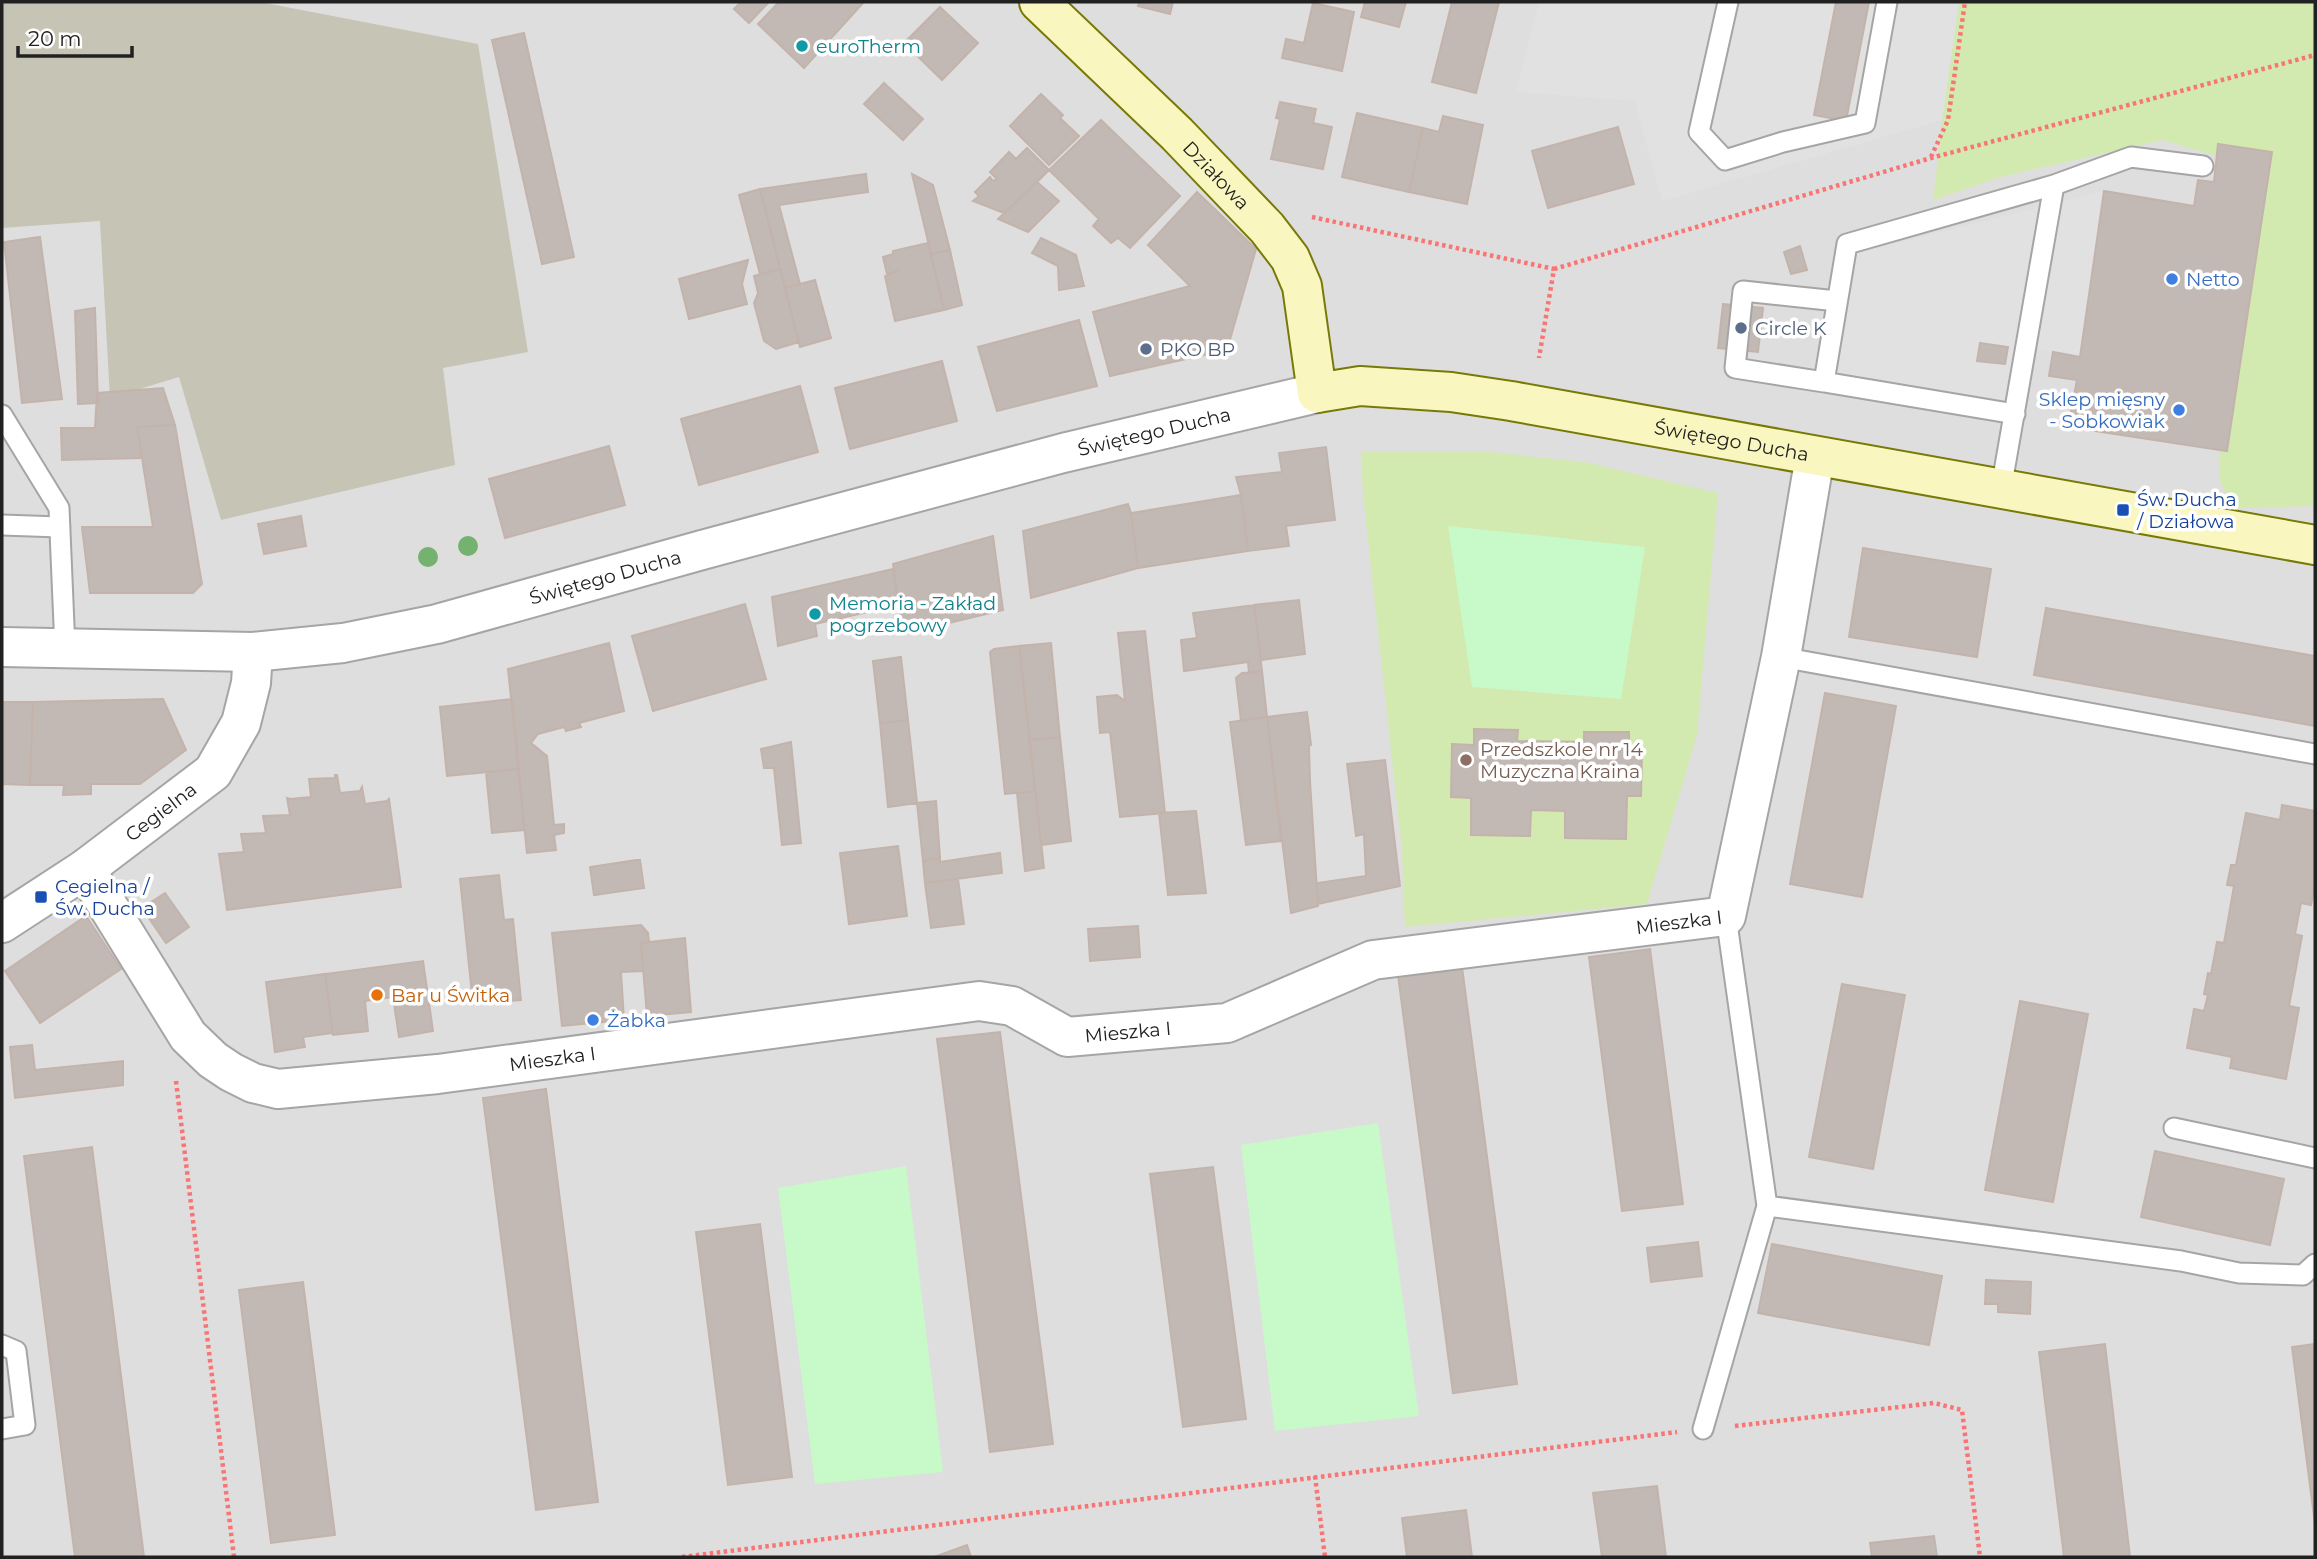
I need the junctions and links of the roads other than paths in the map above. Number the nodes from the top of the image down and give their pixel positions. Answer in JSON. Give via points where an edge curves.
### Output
{"nodes":[{"id":1,"x":1039,"y":2,"type":"edge"},
{"id":2,"x":1728,"y":2,"type":"edge"},
{"id":3,"x":1887,"y":2,"type":"edge"},
{"id":4,"x":2203,"y":166,"type":"dead end"},
{"id":5,"x":2054,"y":185,"type":"junction"},
{"id":6,"x":1836,"y":301,"type":"junction"},
{"id":7,"x":1824,"y":382,"type":"junction"},
{"id":8,"x":1317,"y":393,"type":"junction"},
{"id":9,"x":2015,"y":414,"type":"junction"},
{"id":10,"x":2,"y":416,"type":"edge"},
{"id":11,"x":1815,"y":456,"type":"junction"},
{"id":12,"x":2001,"y":489,"type":"junction"},
{"id":13,"x":2,"y":525,"type":"edge"},
{"id":14,"x":60,"y":527,"type":"junction"},
{"id":15,"x":2315,"y":545,"type":"edge"},
{"id":16,"x":2,"y":647,"type":"edge"},
{"id":17,"x":65,"y":649,"type":"junction"},
{"id":18,"x":253,"y":652,"type":"junction"},
{"id":19,"x":1781,"y":657,"type":"junction"},
{"id":20,"x":2315,"y":754,"type":"edge"},
{"id":21,"x":85,"y":869,"type":"junction"},
{"id":22,"x":1726,"y":916,"type":"junction"},
{"id":23,"x":2,"y":923,"type":"edge"},
{"id":24,"x":2174,"y":1128,"type":"dead end"},
{"id":25,"x":2315,"y":1158,"type":"edge"},
{"id":26,"x":1767,"y":1206,"type":"junction"},
{"id":27,"x":2315,"y":1264,"type":"edge"},
{"id":28,"x":2,"y":1345,"type":"edge"},
{"id":29,"x":2,"y":1429,"type":"edge"},
{"id":30,"x":1703,"y":1429,"type":"road end"}],
"edges":[{"from":1,"to":8,"type":"main road","name":"Działowa","via":[[1177,134],[1290,258],[1302,286]]},
{"from":2,"to":3,"type":"lane","via":[[1699,132],[1725,160],[1865,123]]},
{"from":4,"to":5,"type":"lane","via":[[2131,157]]},
{"from":5,"to":6,"type":"lane","via":[[1847,244]]},
{"from":5,"to":9,"type":"lane"},
{"from":6,"to":7,"type":"lane"},
{"from":6,"to":7,"type":"lane","via":[[1744,292],[1735,368]]},
{"from":7,"to":9,"type":"lane"},
{"from":8,"to":11,"type":"main road","name":"Świętego Ducha","via":[[1360,386],[1451,392]]},
{"from":8,"to":18,"type":"street","name":"Świętego Ducha","via":[[1050,457],[437,624],[343,643]]},
{"from":9,"to":12,"type":"lane"},
{"from":10,"to":14,"type":"lane","via":[[59,508]]},
{"from":11,"to":12,"type":"main road","name":"Świętego Ducha"},
{"from":11,"to":19,"type":"street","name":"Mieszka I"},
{"from":12,"to":15,"type":"main road","name":"Świętego Ducha"},
{"from":13,"to":14,"type":"lane"},
{"from":14,"to":17,"type":"lane"},
{"from":16,"to":17,"type":"street","name":"Świętego Ducha"},
{"from":17,"to":18,"type":"street","name":"Świętego Ducha"},
{"from":18,"to":21,"type":"street","name":"Cegielna","via":[[242,723],[213,772]]},
{"from":19,"to":20,"type":"lane"},
{"from":19,"to":22,"type":"street","name":"Mieszka I"},
{"from":21,"to":22,"type":"street","name":"Mieszka I","via":[[188,1036],[231,1072],[278,1089],[438,1074],[979,1001],[1012,1006],[1067,1037],[1227,1023],[1373,960]]},
{"from":21,"to":23,"type":"street","name":"Cegielna"},
{"from":22,"to":26,"type":"lane"},
{"from":24,"to":25,"type":"lane"},
{"from":26,"to":27,"type":"lane","via":[[2181,1261],[2239,1273],[2303,1275]]},
{"from":26,"to":30,"type":"lane"},
{"from":28,"to":29,"type":"lane","via":[[16,1351],[25,1426]]}]}
